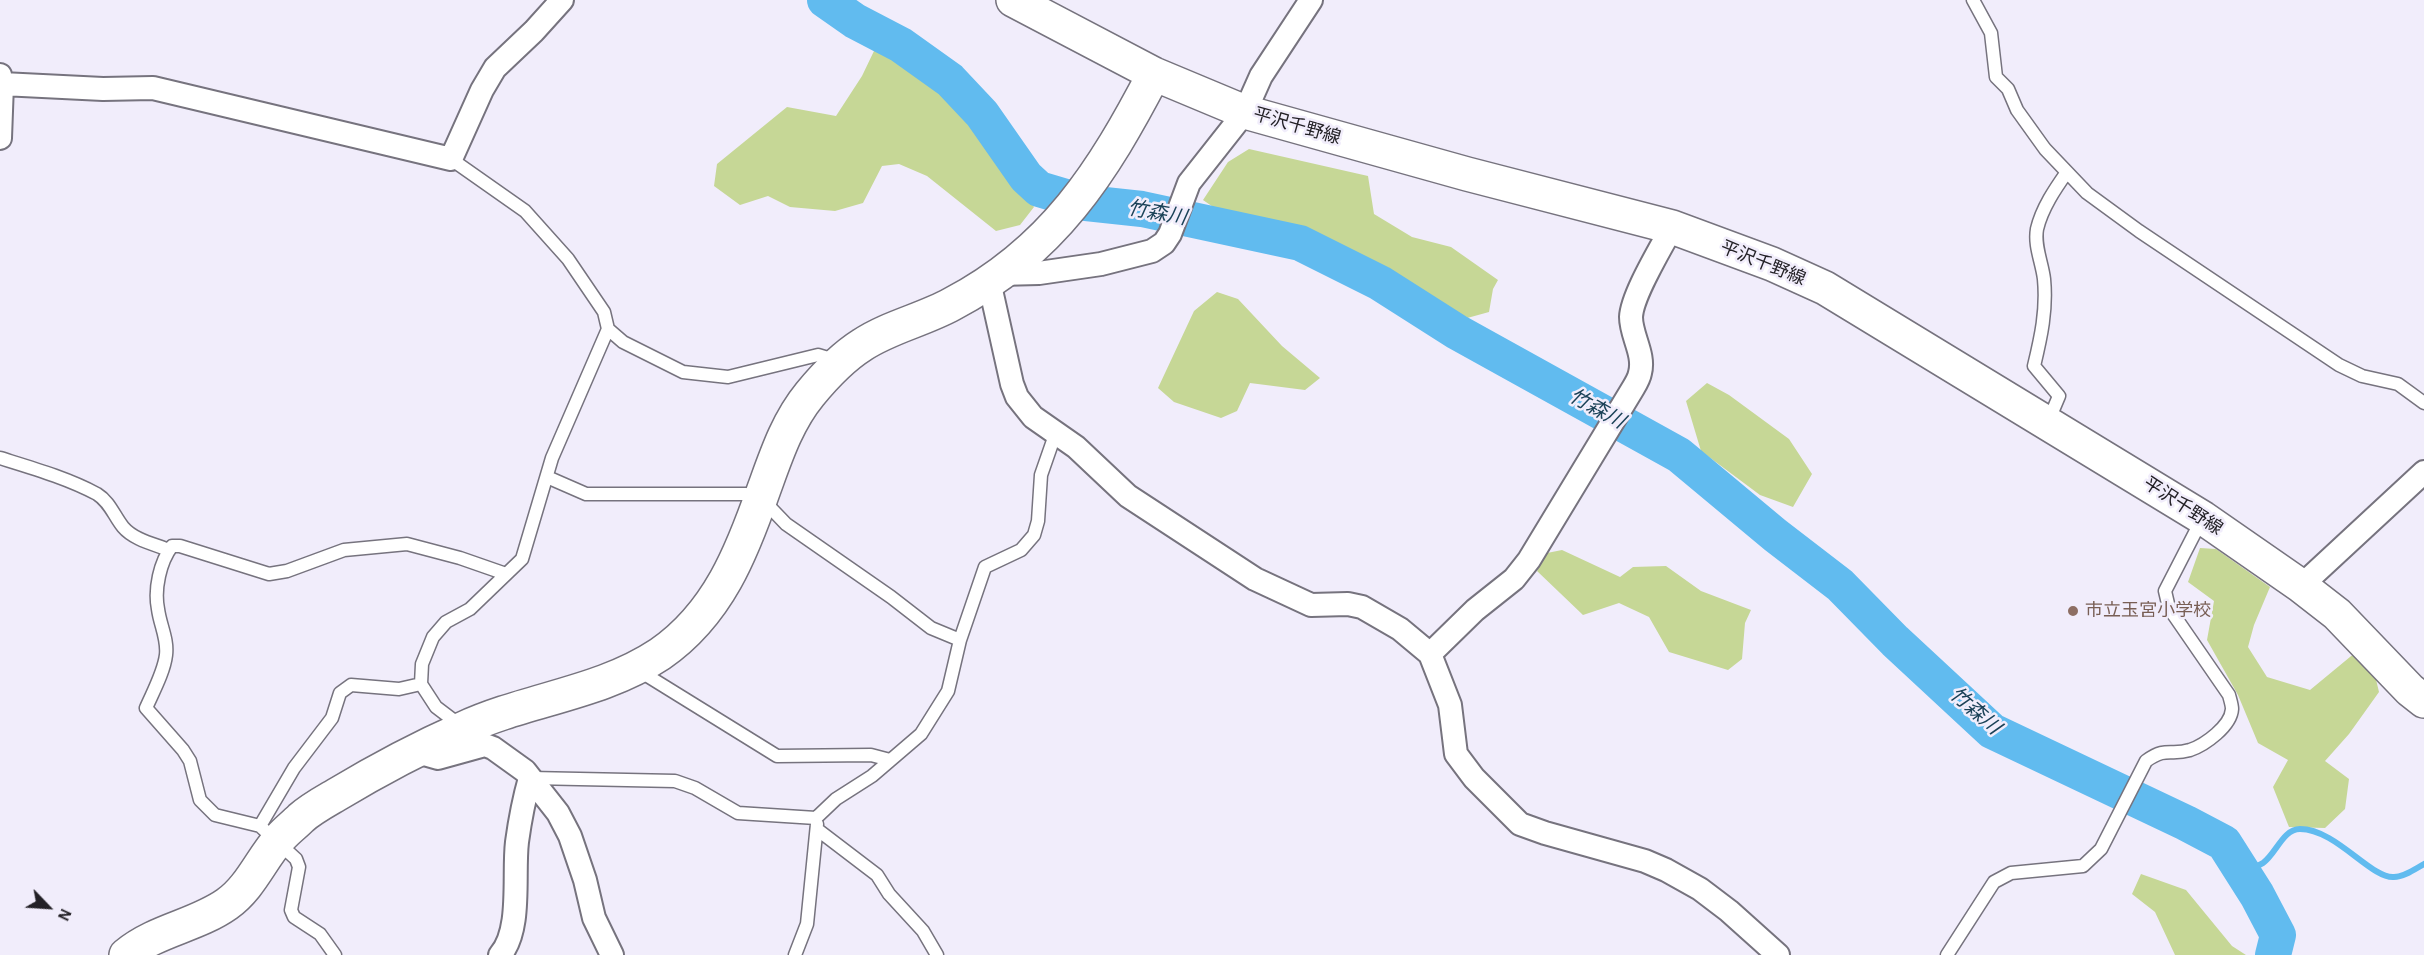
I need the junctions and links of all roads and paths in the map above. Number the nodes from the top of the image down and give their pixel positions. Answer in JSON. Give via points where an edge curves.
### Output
{"nodes":[{"id":1,"x":562,"y":0,"type":"edge"},
{"id":2,"x":1013,"y":0,"type":"edge"},
{"id":3,"x":1311,"y":0,"type":"edge"},
{"id":4,"x":1973,"y":0,"type":"edge"},
{"id":5,"x":1154,"y":74,"type":"junction"},
{"id":6,"x":1,"y":79,"type":"edge"},
{"id":7,"x":1245,"y":112,"type":"junction"},
{"id":8,"x":0,"y":138,"type":"edge"},
{"id":9,"x":451,"y":159,"type":"junction"},
{"id":10,"x":2067,"y":172,"type":"junction"},
{"id":11,"x":1672,"y":227,"type":"junction"},
{"id":12,"x":994,"y":278,"type":"junction"},
{"id":13,"x":609,"y":329,"type":"junction"},
{"id":14,"x":842,"y":362,"type":"junction"},
{"id":15,"x":2424,"y":404,"type":"edge"},
{"id":16,"x":2048,"y":422,"type":"junction"},
{"id":17,"x":1056,"y":432,"type":"junction"},
{"id":18,"x":0,"y":458,"type":"edge"},
{"id":19,"x":2424,"y":472,"type":"edge"},
{"id":20,"x":546,"y":477,"type":"junction"},
{"id":21,"x":761,"y":498,"type":"junction"},
{"id":22,"x":2203,"y":518,"type":"junction"},
{"id":23,"x":169,"y":550,"type":"junction"},
{"id":24,"x":506,"y":574,"type":"junction"},
{"id":25,"x":2301,"y":586,"type":"junction"},
{"id":26,"x":960,"y":640,"type":"junction"},
{"id":27,"x":1430,"y":654,"type":"junction"},
{"id":28,"x":635,"y":668,"type":"junction"},
{"id":29,"x":421,"y":684,"type":"junction"},
{"id":30,"x":2424,"y":701,"type":"edge"},
{"id":31,"x":463,"y":728,"type":"junction"},
{"id":32,"x":417,"y":752,"type":"junction"},
{"id":33,"x":890,"y":760,"type":"junction"},
{"id":34,"x":530,"y":778,"type":"junction"},
{"id":35,"x":817,"y":824,"type":"junction"},
{"id":36,"x":269,"y":834,"type":"junction"},
{"id":37,"x":126,"y":955,"type":"edge"},
{"id":38,"x":335,"y":955,"type":"edge"},
{"id":39,"x":500,"y":955,"type":"edge"},
{"id":40,"x":612,"y":955,"type":"edge"},
{"id":41,"x":795,"y":955,"type":"edge"},
{"id":42,"x":937,"y":955,"type":"edge"},
{"id":43,"x":1778,"y":955,"type":"edge"},
{"id":44,"x":1947,"y":955,"type":"edge"}],
"edges":[{"from":1,"to":9,"type":"street","via":[[495,68]]},
{"from":2,"to":5,"type":"main road","name":"平沢千野線"},
{"from":3,"to":7,"type":"street","via":[[1261,76]]},
{"from":4,"to":10,"type":"lane","via":[[1991,33],[1996,76],[2008,88],[2017,110],[2045,149]]},
{"from":5,"to":7,"type":"main road","name":"平沢千野線"},
{"from":5,"to":12,"type":"main road","via":[[1131,119],[1063,220]]},
{"from":6,"to":8,"type":"street"},
{"from":6,"to":9,"type":"street","via":[[104,89],[153,88]]},
{"from":7,"to":11,"type":"main road","name":"平沢千野線"},
{"from":7,"to":12,"type":"street","via":[[1189,183],[1170,234],[1152,251],[1101,264]]},
{"from":9,"to":13,"type":"lane","via":[[525,211],[568,259],[604,312]]},
{"from":10,"to":15,"type":"lane","via":[[2087,193],[2139,231],[2339,365],[2362,376],[2398,384]]},
{"from":10,"to":16,"type":"lane","via":[[2051,195],[2037,228],[2044,279],[2044,321],[2034,366],[2059,396]]},
{"from":11,"to":16,"type":"main road","name":"平沢千野線","via":[[1825,288]]},
{"from":11,"to":27,"type":"street","via":[[1631,315],[1641,371],[1632,390],[1529,560],[1514,579]]},
{"from":12,"to":14,"type":"main road","via":[[950,305],[860,346]]},
{"from":12,"to":17,"type":"street","via":[[1017,397],[1033,417]]},
{"from":13,"to":14,"type":"lane","via":[[623,342],[683,372],[728,377],[818,355]]},
{"from":13,"to":20,"type":"lane"},
{"from":14,"to":21,"type":"main road","via":[[810,394],[792,421]]},
{"from":16,"to":22,"type":"main road","name":"平沢千野線"},
{"from":17,"to":26,"type":"lane","via":[[1041,475],[1034,535],[1021,550],[986,567]]},
{"from":17,"to":27,"type":"street","via":[[1128,496],[1254,579],[1311,605],[1348,604],[1370,610],[1400,628]]},
{"from":18,"to":23,"type":"lane","via":[[97,495],[134,536]]},
{"from":19,"to":25,"type":"street"},
{"from":20,"to":21,"type":"lane","via":[[586,494],[746,494]]},
{"from":20,"to":24,"type":"lane","via":[[522,559]]},
{"from":21,"to":26,"type":"lane","via":[[786,524],[932,628]]},
{"from":21,"to":28,"type":"main road","via":[[742,549],[715,599],[661,653]]},
{"from":22,"to":25,"type":"main road","name":"平沢千野線"},
{"from":22,"to":44,"type":"lane","via":[[2165,591],[2169,608],[2229,695],[2232,710],[2224,727],[2189,750],[2159,752],[2146,761],[2101,849],[2083,866],[2011,873],[1994,882]]},
{"from":23,"to":24,"type":"lane","via":[[180,546],[269,574],[344,550],[407,544]]},
{"from":23,"to":36,"type":"lane","via":[[164,556],[157,593],[167,642],[166,657],[146,708],[190,761],[200,800],[215,814]]},
{"from":24,"to":29,"type":"lane","via":[[433,637],[422,664]]},
{"from":25,"to":30,"type":"main road","name":"平沢千野線","via":[[2337,614]]},
{"from":26,"to":33,"type":"lane","via":[[948,691],[921,734]]},
{"from":27,"to":43,"type":"street","via":[[1450,705],[1456,754],[1520,824],[1666,870],[1700,889]]},
{"from":28,"to":31,"type":"main road","via":[[596,686]]},
{"from":28,"to":33,"type":"lane","via":[[777,756],[871,755]]},
{"from":29,"to":31,"type":"lane","via":[[436,706]]},
{"from":29,"to":36,"type":"lane","via":[[399,689],[351,685],[339,693],[332,718],[294,768]]},
{"from":31,"to":32,"type":"main road"},
{"from":32,"to":34,"type":"street","via":[[438,758],[485,745]]},
{"from":32,"to":36,"type":"main road","via":[[365,777]]},
{"from":33,"to":35,"type":"lane","via":[[836,799]]},
{"from":34,"to":35,"type":"lane","via":[[675,781],[738,813]]},
{"from":34,"to":39,"type":"street","via":[[517,843],[512,933]]},
{"from":34,"to":40,"type":"street","via":[[558,813],[570,836],[594,918]]},
{"from":35,"to":41,"type":"lane","via":[[807,924]]},
{"from":35,"to":42,"type":"lane","via":[[876,875],[923,931]]},
{"from":36,"to":37,"type":"main road","via":[[248,885],[226,904],[151,938]]},
{"from":36,"to":38,"type":"lane","via":[[296,859],[291,910],[294,917],[320,934]]}]}
